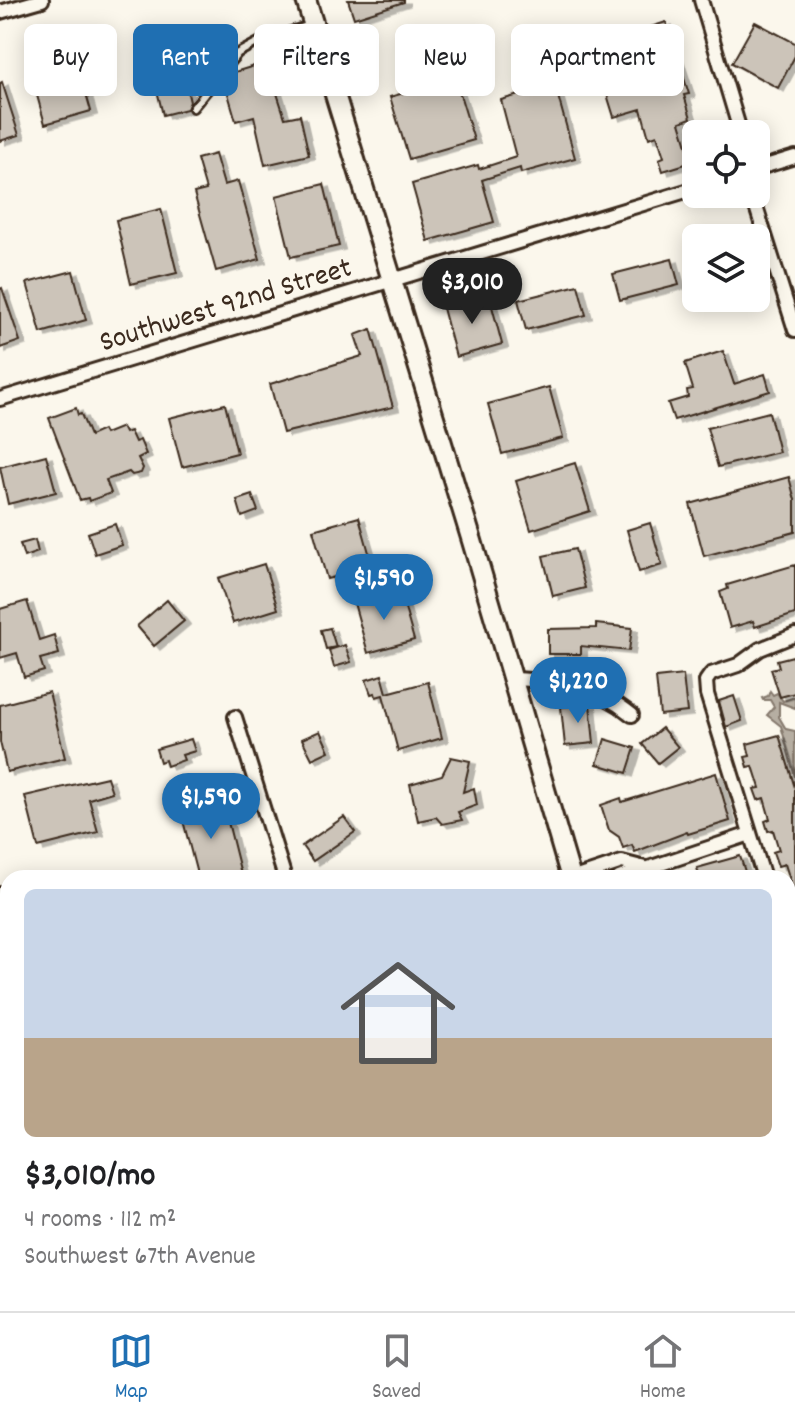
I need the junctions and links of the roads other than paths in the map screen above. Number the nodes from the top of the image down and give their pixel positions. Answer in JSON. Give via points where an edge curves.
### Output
{"nodes":[{"id":1,"x":42,"y":0,"type":"edge"},
{"id":2,"x":306,"y":0,"type":"edge"},
{"id":3,"x":701,"y":0,"type":"edge"},
{"id":4,"x":0,"y":12,"type":"edge"},
{"id":5,"x":314,"y":24,"type":"edge"},
{"id":6,"x":254,"y":44,"type":"edge"},
{"id":7,"x":336,"y":96,"type":"edge"},
{"id":8,"x":193,"y":108,"type":"dead end"},
{"id":9,"x":737,"y":120,"type":"edge"},
{"id":10,"x":795,"y":157,"type":"edge"},
{"id":11,"x":770,"y":165,"type":"edge"},
{"id":12,"x":682,"y":192,"type":"edge"},
{"id":13,"x":756,"y":208,"type":"edge"},
{"id":14,"x":393,"y":281,"type":"junction"},
{"id":15,"x":795,"y":330,"type":"edge"},
{"id":16,"x":0,"y":399,"type":"edge"},
{"id":17,"x":795,"y":635,"type":"edge"},
{"id":18,"x":513,"y":679,"type":"junction"},
{"id":19,"x":632,"y":715,"type":"dead end"},
{"id":20,"x":235,"y":717,"type":"dead end"},
{"id":21,"x":750,"y":834,"type":"junction"},
{"id":22,"x":645,"y":868,"type":"junction"},
{"id":23,"x":283,"y":870,"type":"edge"},
{"id":24,"x":570,"y":870,"type":"edge"},
{"id":25,"x":597,"y":870,"type":"edge"},
{"id":26,"x":640,"y":870,"type":"edge"},
{"id":27,"x":761,"y":870,"type":"edge"}],
"edges":[{"from":1,"to":4,"type":"street"},
{"from":2,"to":5,"type":"main road"},
{"from":3,"to":9,"type":"street"},
{"from":6,"to":8,"type":"lane","via":[[238,53]]},
{"from":7,"to":14,"type":"main road"},
{"from":10,"to":11,"type":"street"},
{"from":12,"to":14,"type":"street","name":"Southwest 92nd Street"},
{"from":13,"to":15,"type":"street"},
{"from":14,"to":16,"type":"street","name":"Southwest 92nd Street"},
{"from":14,"to":18,"type":"main road"},
{"from":17,"to":21,"type":"street","via":[[706,681]]},
{"from":18,"to":19,"type":"street","via":[[597,692]]},
{"from":18,"to":24,"type":"main road"},
{"from":20,"to":23,"type":"street"},
{"from":21,"to":22,"type":"street"},
{"from":21,"to":27,"type":"street"},
{"from":22,"to":25,"type":"street","via":[[622,862]]},
{"from":22,"to":26,"type":"street"}]}
